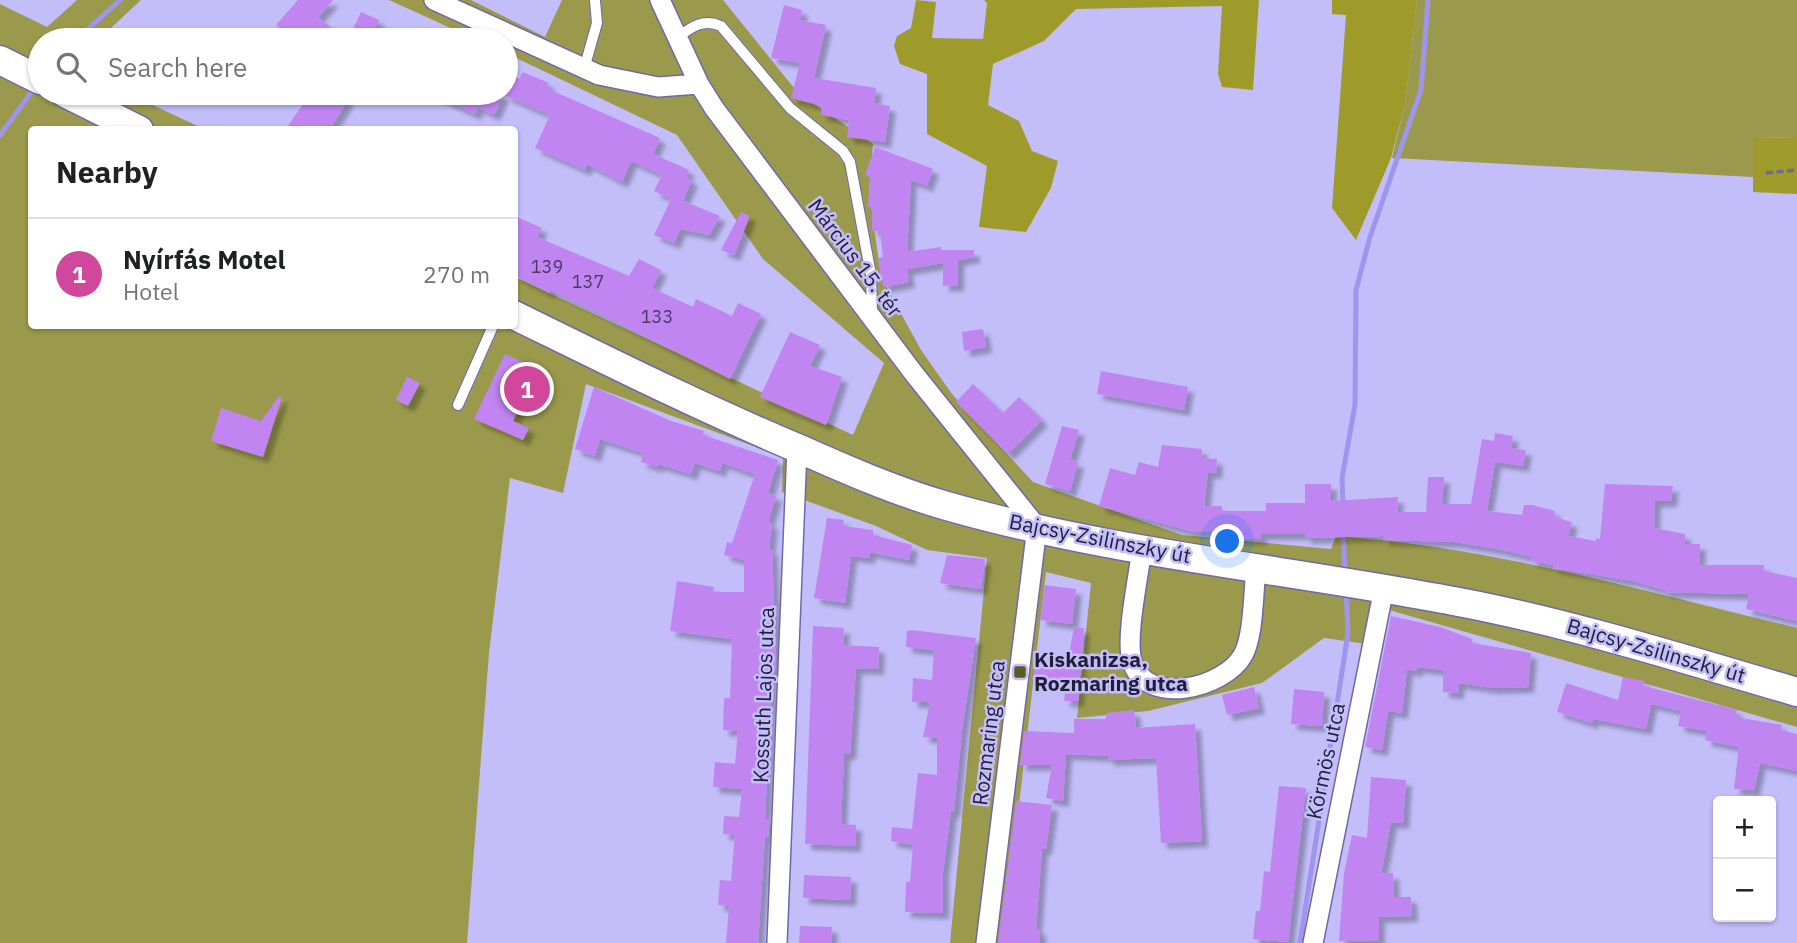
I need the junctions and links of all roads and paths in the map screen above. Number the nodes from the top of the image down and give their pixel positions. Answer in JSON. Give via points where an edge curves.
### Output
{"nodes":[{"id":1,"x":434,"y":0,"type":"edge"},
{"id":2,"x":660,"y":0,"type":"edge"},
{"id":3,"x":595,"y":1,"type":"edge"},
{"id":4,"x":495,"y":28,"type":"edge"},
{"id":5,"x":677,"y":38,"type":"junction"},
{"id":6,"x":518,"y":39,"type":"edge"},
{"id":7,"x":584,"y":69,"type":"junction"},
{"id":8,"x":699,"y":84,"type":"junction"},
{"id":9,"x":89,"y":105,"type":"edge"},
{"id":10,"x":131,"y":126,"type":"edge"},
{"id":11,"x":1797,"y":170,"type":"edge"},
{"id":12,"x":1766,"y":173,"type":"dead end"},
{"id":13,"x":518,"y":317,"type":"edge"},
{"id":14,"x":872,"y":317,"type":"junction"},
{"id":15,"x":492,"y":329,"type":"edge"},
{"id":16,"x":458,"y":405,"type":"dead end"},
{"id":17,"x":797,"y":448,"type":"junction"},
{"id":18,"x":1038,"y":527,"type":"junction"},
{"id":19,"x":1142,"y":548,"type":"junction"},
{"id":20,"x":1256,"y":570,"type":"junction"},
{"id":21,"x":1384,"y":588,"type":"junction"},
{"id":22,"x":1797,"y":692,"type":"edge"},
{"id":23,"x":777,"y":943,"type":"edge"},
{"id":24,"x":986,"y":943,"type":"edge"},
{"id":25,"x":1314,"y":943,"type":"edge"}],
"edges":[{"from":1,"to":4,"type":"street"},
{"from":2,"to":5,"type":"street","name":"Március 15. tér"},
{"from":3,"to":7,"type":"lane","via":[[597,23]]},
{"from":5,"to":8,"type":"street","name":"Március 15. tér"},
{"from":5,"to":14,"type":"lane","via":[[698,24],[721,26],[790,108],[844,151],[871,275]]},
{"from":6,"to":7,"type":"street"},
{"from":7,"to":8,"type":"street","via":[[658,88]]},
{"from":8,"to":14,"type":"street","name":"Március 15. tér"},
{"from":9,"to":10,"type":"main road"},
{"from":11,"to":12,"type":"path"},
{"from":13,"to":17,"type":"main road","name":"Bajcsy-Zsilinszky út","via":[[696,405]]},
{"from":14,"to":18,"type":"street","name":"Március 15. tér"},
{"from":15,"to":16,"type":"lane"},
{"from":17,"to":18,"type":"main road","name":"Bajcsy-Zsilinszky út","via":[[903,492]]},
{"from":17,"to":23,"type":"street","name":"Kossuth Lajos utca"},
{"from":18,"to":19,"type":"main road","name":"Bajcsy-Zsilinszky út"},
{"from":18,"to":24,"type":"street","name":"Rozmaring utca"},
{"from":19,"to":20,"type":"main road","name":"Bajcsy-Zsilinszky út"},
{"from":19,"to":20,"type":"street","via":[[1131,659],[1143,677],[1160,688],[1216,680],[1234,668],[1247,641]]},
{"from":20,"to":21,"type":"main road","name":"Bajcsy-Zsilinszky út"},
{"from":21,"to":22,"type":"main road","name":"Bajcsy-Zsilinszky út","via":[[1535,618]]},
{"from":21,"to":25,"type":"street","name":"Körmös utca"}]}
